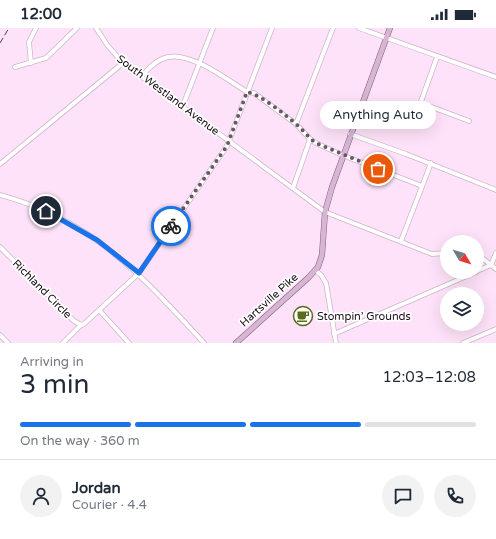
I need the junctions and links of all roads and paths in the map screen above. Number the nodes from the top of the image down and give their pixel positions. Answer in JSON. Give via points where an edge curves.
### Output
{"nodes":[{"id":1,"x":36,"y":28,"type":"edge"},
{"id":2,"x":77,"y":28,"type":"edge"},
{"id":3,"x":96,"y":28,"type":"edge"},
{"id":4,"x":99,"y":28,"type":"edge"},
{"id":5,"x":213,"y":28,"type":"edge"},
{"id":6,"x":272,"y":28,"type":"edge"},
{"id":7,"x":333,"y":28,"type":"edge"},
{"id":8,"x":359,"y":28,"type":"edge"},
{"id":9,"x":390,"y":28,"type":"edge"},
{"id":10,"x":99,"y":34,"type":"junction"},
{"id":11,"x":386,"y":39,"type":"junction"},
{"id":12,"x":437,"y":57,"type":"junction"},
{"id":13,"x":31,"y":63,"type":"junction"},
{"id":14,"x":123,"y":63,"type":"junction"},
{"id":15,"x":199,"y":63,"type":"junction"},
{"id":16,"x":15,"y":67,"type":"dead end"},
{"id":17,"x":496,"y":77,"type":"edge"},
{"id":18,"x":141,"y":78,"type":"junction"},
{"id":19,"x":247,"y":92,"type":"junction"},
{"id":20,"x":182,"y":108,"type":"junction"},
{"id":21,"x":469,"y":122,"type":"dead end"},
{"id":22,"x":296,"y":124,"type":"junction"},
{"id":23,"x":350,"y":134,"type":"junction"},
{"id":24,"x":310,"y":139,"type":"junction"},
{"id":25,"x":228,"y":141,"type":"junction"},
{"id":26,"x":342,"y":155,"type":"junction"},
{"id":27,"x":0,"y":164,"type":"edge"},
{"id":28,"x":432,"y":164,"type":"junction"},
{"id":29,"x":422,"y":186,"type":"junction"},
{"id":30,"x":292,"y":188,"type":"junction"},
{"id":31,"x":496,"y":190,"type":"edge"},
{"id":32,"x":0,"y":195,"type":"edge"},
{"id":33,"x":325,"y":212,"type":"junction"},
{"id":34,"x":401,"y":241,"type":"junction"},
{"id":35,"x":0,"y":247,"type":"edge"},
{"id":36,"x":440,"y":253,"type":"edge"},
{"id":37,"x":496,"y":253,"type":"edge"},
{"id":38,"x":484,"y":260,"type":"edge"},
{"id":39,"x":491,"y":265,"type":"junction"},
{"id":40,"x":484,"y":268,"type":"edge"},
{"id":41,"x":496,"y":269,"type":"edge"},
{"id":42,"x":316,"y":270,"type":"junction"},
{"id":43,"x":139,"y":273,"type":"junction"},
{"id":44,"x":460,"y":279,"type":"edge"},
{"id":45,"x":99,"y":310,"type":"junction"},
{"id":46,"x":81,"y":325,"type":"junction"},
{"id":47,"x":496,"y":329,"type":"edge"},
{"id":48,"x":334,"y":334,"type":"junction"},
{"id":49,"x":0,"y":335,"type":"edge"},
{"id":50,"x":8,"y":343,"type":"edge"},
{"id":51,"x":63,"y":343,"type":"edge"},
{"id":52,"x":129,"y":343,"type":"edge"},
{"id":53,"x":204,"y":343,"type":"edge"},
{"id":54,"x":236,"y":343,"type":"edge"},
{"id":55,"x":336,"y":343,"type":"edge"},
{"id":56,"x":463,"y":343,"type":"edge"}],
"edges":[{"from":1,"to":13,"type":"street","via":[[29,42]]},
{"from":2,"to":13,"type":"street","via":[[46,58]]},
{"from":3,"to":10,"type":"street","name":"South Westland Avenue"},
{"from":4,"to":10,"type":"street"},
{"from":5,"to":15,"type":"street"},
{"from":6,"to":19,"type":"street","name":"Richland Circle"},
{"from":7,"to":22,"type":"street"},
{"from":8,"to":11,"type":"street"},
{"from":9,"to":11,"type":"main road"},
{"from":10,"to":14,"type":"street","name":"South Westland Avenue"},
{"from":11,"to":12,"type":"street"},
{"from":11,"to":23,"type":"main road"},
{"from":12,"to":17,"type":"street"},
{"from":12,"to":21,"type":"street","via":[[420,105]]},
{"from":13,"to":16,"type":"street"},
{"from":14,"to":18,"type":"street","name":"South Westland Avenue"},
{"from":14,"to":27,"type":"street"},
{"from":15,"to":18,"type":"street","via":[[175,56],[168,57],[151,66]]},
{"from":15,"to":19,"type":"street"},
{"from":15,"to":20,"type":"street"},
{"from":18,"to":20,"type":"street","name":"South Westland Avenue"},
{"from":19,"to":22,"type":"street","via":[[254,93]]},
{"from":19,"to":25,"type":"street","name":"Richland Circle"},
{"from":20,"to":25,"type":"street","name":"South Westland Avenue"},
{"from":22,"to":24,"type":"street"},
{"from":23,"to":26,"type":"main road"},
{"from":23,"to":28,"type":"street"},
{"from":24,"to":26,"type":"street"},
{"from":24,"to":30,"type":"street"},
{"from":25,"to":30,"type":"street","name":"South Westland Avenue"},
{"from":25,"to":43,"type":"street","name":"Richland Circle"},
{"from":26,"to":29,"type":"street"},
{"from":26,"to":33,"type":"main road"},
{"from":28,"to":29,"type":"street"},
{"from":28,"to":31,"type":"street"},
{"from":29,"to":34,"type":"street"},
{"from":30,"to":33,"type":"street","name":"South Westland Avenue"},
{"from":32,"to":43,"type":"street","via":[[38,207],[64,220],[97,240]]},
{"from":33,"to":34,"type":"street","name":"South Westland Avenue"},
{"from":33,"to":42,"type":"main road","via":[[322,255]]},
{"from":34,"to":36,"type":"street","name":"South Westland Avenue","via":[[432,254]]},
{"from":35,"to":46,"type":"street","name":"Richland Circle"},
{"from":37,"to":39,"type":"street"},
{"from":38,"to":39,"type":"street"},
{"from":39,"to":40,"type":"street"},
{"from":39,"to":41,"type":"street"},
{"from":42,"to":48,"type":"street","via":[[326,283]]},
{"from":42,"to":54,"type":"main road","name":"Hartsville Pike"},
{"from":43,"to":45,"type":"street","name":"Richland Circle"},
{"from":43,"to":53,"type":"street"},
{"from":44,"to":48,"type":"street"},
{"from":45,"to":46,"type":"street","name":"Richland Circle"},
{"from":45,"to":52,"type":"street"},
{"from":46,"to":51,"type":"street"},
{"from":47,"to":56,"type":"street"},
{"from":48,"to":55,"type":"street"},
{"from":49,"to":50,"type":"street"}]}
